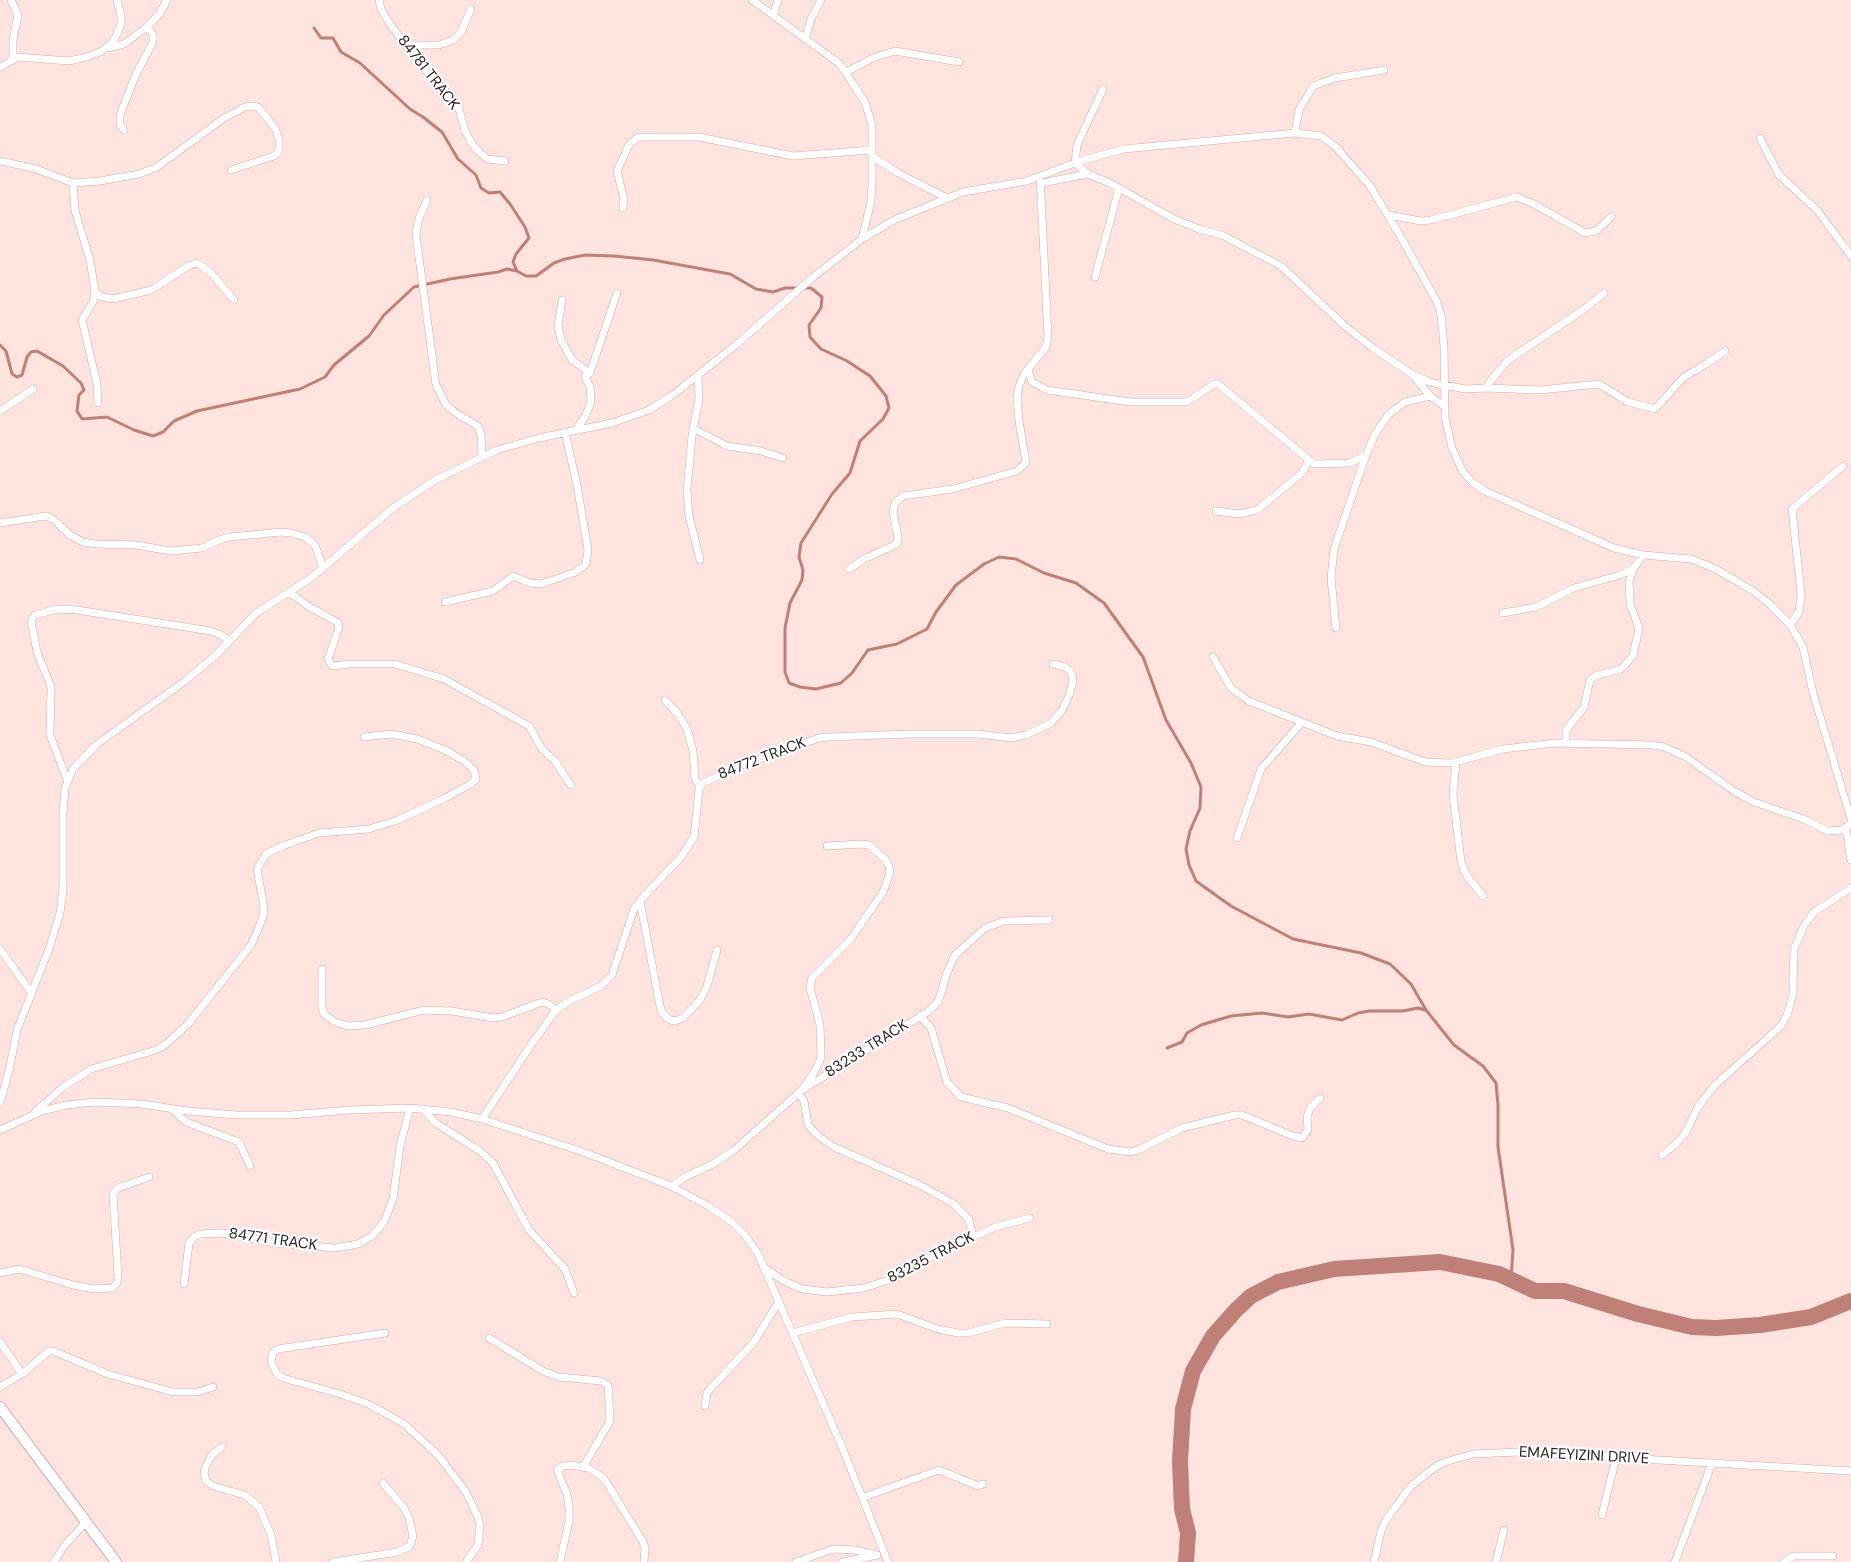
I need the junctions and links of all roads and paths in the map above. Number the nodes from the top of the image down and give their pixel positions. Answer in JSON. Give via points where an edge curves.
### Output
{"nodes":[{"id":1,"x":11,"y":0,"type":"edge"},
{"id":2,"x":117,"y":0,"type":"edge"},
{"id":3,"x":167,"y":0,"type":"edge"},
{"id":4,"x":379,"y":0,"type":"edge"},
{"id":5,"x":752,"y":0,"type":"edge"},
{"id":6,"x":778,"y":0,"type":"edge"},
{"id":7,"x":821,"y":0,"type":"edge"},
{"id":8,"x":471,"y":9,"type":"dead end"},
{"id":9,"x":773,"y":16,"type":"junction"},
{"id":10,"x":147,"y":27,"type":"junction"},
{"id":11,"x":805,"y":39,"type":"junction"},
{"id":12,"x":406,"y":45,"type":"junction"},
{"id":13,"x":107,"y":48,"type":"junction"},
{"id":14,"x":13,"y":59,"type":"junction"},
{"id":15,"x":959,"y":62,"type":"dead end"},
{"id":16,"x":0,"y":67,"type":"edge"},
{"id":17,"x":1384,"y":70,"type":"dead end"},
{"id":18,"x":846,"y":72,"type":"junction"},
{"id":19,"x":1103,"y":89,"type":"dead end"},
{"id":20,"x":124,"y":130,"type":"dead end"},
{"id":21,"x":1295,"y":133,"type":"junction"},
{"id":22,"x":1760,"y":138,"type":"dead end"},
{"id":23,"x":872,"y":153,"type":"junction"},
{"id":24,"x":0,"y":161,"type":"edge"},
{"id":25,"x":505,"y":161,"type":"dead end"},
{"id":26,"x":1075,"y":163,"type":"junction"},
{"id":27,"x":231,"y":170,"type":"dead end"},
{"id":28,"x":1088,"y":174,"type":"junction"},
{"id":29,"x":1041,"y":180,"type":"junction"},
{"id":30,"x":73,"y":183,"type":"junction"},
{"id":31,"x":1119,"y":188,"type":"junction"},
{"id":32,"x":947,"y":198,"type":"junction"},
{"id":33,"x":427,"y":200,"type":"dead end"},
{"id":34,"x":623,"y":208,"type":"dead end"},
{"id":35,"x":1388,"y":215,"type":"junction"},
{"id":36,"x":1611,"y":217,"type":"dead end"},
{"id":37,"x":862,"y":238,"type":"junction"},
{"id":38,"x":1851,"y":256,"type":"edge"},
{"id":39,"x":1095,"y":277,"type":"dead end"},
{"id":40,"x":95,"y":291,"type":"junction"},
{"id":41,"x":617,"y":293,"type":"dead end"},
{"id":42,"x":1604,"y":293,"type":"dead end"},
{"id":43,"x":234,"y":300,"type":"dead end"},
{"id":44,"x":562,"y":300,"type":"dead end"},
{"id":45,"x":1725,"y":351,"type":"dead end"},
{"id":46,"x":1028,"y":369,"type":"junction"},
{"id":47,"x":590,"y":373,"type":"junction"},
{"id":48,"x":698,"y":375,"type":"junction"},
{"id":49,"x":1413,"y":375,"type":"junction"},
{"id":50,"x":1444,"y":385,"type":"junction"},
{"id":51,"x":1485,"y":388,"type":"junction"},
{"id":52,"x":33,"y":389,"type":"dead end"},
{"id":53,"x":1430,"y":396,"type":"junction"},
{"id":54,"x":98,"y":403,"type":"dead end"},
{"id":55,"x":1444,"y":406,"type":"junction"},
{"id":56,"x":0,"y":411,"type":"edge"},
{"id":57,"x":693,"y":428,"type":"junction"},
{"id":58,"x":576,"y":430,"type":"junction"},
{"id":59,"x":566,"y":432,"type":"junction"},
{"id":60,"x":1366,"y":455,"type":"junction"},
{"id":61,"x":482,"y":456,"type":"junction"},
{"id":62,"x":783,"y":458,"type":"dead end"},
{"id":63,"x":1309,"y":460,"type":"junction"},
{"id":64,"x":1843,"y":466,"type":"dead end"},
{"id":65,"x":1216,"y":511,"type":"dead end"},
{"id":66,"x":0,"y":523,"type":"edge"},
{"id":67,"x":1643,"y":555,"type":"junction"},
{"id":68,"x":700,"y":560,"type":"dead end"},
{"id":69,"x":323,"y":568,"type":"junction"},
{"id":70,"x":1634,"y":568,"type":"junction"},
{"id":71,"x":849,"y":569,"type":"dead end"},
{"id":72,"x":289,"y":592,"type":"junction"},
{"id":73,"x":444,"y":602,"type":"dead end"},
{"id":74,"x":1503,"y":613,"type":"dead end"},
{"id":75,"x":1790,"y":625,"type":"junction"},
{"id":76,"x":1336,"y":628,"type":"dead end"},
{"id":77,"x":230,"y":641,"type":"junction"},
{"id":78,"x":1213,"y":657,"type":"dead end"},
{"id":79,"x":1053,"y":664,"type":"dead end"},
{"id":80,"x":665,"y":699,"type":"dead end"},
{"id":81,"x":1302,"y":722,"type":"junction"},
{"id":82,"x":364,"y":737,"type":"dead end"},
{"id":83,"x":1566,"y":742,"type":"junction"},
{"id":84,"x":1456,"y":762,"type":"junction"},
{"id":85,"x":67,"y":780,"type":"junction"},
{"id":86,"x":571,"y":785,"type":"dead end"},
{"id":87,"x":700,"y":787,"type":"junction"},
{"id":88,"x":1851,"y":819,"type":"edge"},
{"id":89,"x":1848,"y":826,"type":"edge"},
{"id":90,"x":1237,"y":838,"type":"dead end"},
{"id":91,"x":1850,"y":845,"type":"edge"},
{"id":92,"x":827,"y":846,"type":"dead end"},
{"id":93,"x":1851,"y":860,"type":"edge"},
{"id":94,"x":1851,"y":888,"type":"edge"},
{"id":95,"x":1483,"y":896,"type":"dead end"},
{"id":96,"x":640,"y":901,"type":"junction"},
{"id":97,"x":1049,"y":920,"type":"dead end"},
{"id":98,"x":0,"y":949,"type":"edge"},
{"id":99,"x":717,"y":951,"type":"dead end"},
{"id":100,"x":322,"y":969,"type":"dead end"},
{"id":101,"x":31,"y":992,"type":"junction"},
{"id":102,"x":556,"y":1010,"type":"junction"},
{"id":103,"x":920,"y":1016,"type":"junction"},
{"id":104,"x":800,"y":1091,"type":"junction"},
{"id":105,"x":1320,"y":1098,"type":"dead end"},
{"id":106,"x":0,"y":1103,"type":"edge"},
{"id":107,"x":410,"y":1108,"type":"junction"},
{"id":108,"x":172,"y":1109,"type":"junction"},
{"id":109,"x":423,"y":1109,"type":"junction"},
{"id":110,"x":31,"y":1115,"type":"junction"},
{"id":111,"x":482,"y":1119,"type":"junction"},
{"id":112,"x":0,"y":1130,"type":"edge"},
{"id":113,"x":1662,"y":1155,"type":"dead end"},
{"id":114,"x":250,"y":1166,"type":"dead end"},
{"id":115,"x":149,"y":1177,"type":"dead end"},
{"id":116,"x":671,"y":1186,"type":"junction"},
{"id":117,"x":1030,"y":1218,"type":"dead end"},
{"id":118,"x":973,"y":1237,"type":"junction"},
{"id":119,"x":765,"y":1268,"type":"junction"},
{"id":120,"x":0,"y":1273,"type":"edge"},
{"id":121,"x":184,"y":1284,"type":"dead end"},
{"id":122,"x":574,"y":1293,"type":"dead end"},
{"id":123,"x":779,"y":1301,"type":"junction"},
{"id":124,"x":1047,"y":1324,"type":"dead end"},
{"id":125,"x":385,"y":1333,"type":"dead end"},
{"id":126,"x":793,"y":1333,"type":"junction"},
{"id":127,"x":489,"y":1338,"type":"dead end"},
{"id":128,"x":0,"y":1342,"type":"edge"},
{"id":129,"x":22,"y":1374,"type":"junction"},
{"id":130,"x":0,"y":1387,"type":"edge"},
{"id":131,"x":213,"y":1387,"type":"dead end"},
{"id":132,"x":705,"y":1406,"type":"dead end"},
{"id":133,"x":0,"y":1407,"type":"edge"},
{"id":134,"x":222,"y":1447,"type":"dead end"},
{"id":135,"x":1616,"y":1458,"type":"junction"},
{"id":136,"x":1712,"y":1463,"type":"junction"},
{"id":137,"x":583,"y":1467,"type":"junction"},
{"id":138,"x":1851,"y":1471,"type":"edge"},
{"id":139,"x":383,"y":1482,"type":"dead end"},
{"id":140,"x":983,"y":1484,"type":"dead end"},
{"id":141,"x":864,"y":1497,"type":"junction"},
{"id":142,"x":1602,"y":1515,"type":"dead end"},
{"id":143,"x":86,"y":1522,"type":"junction"},
{"id":144,"x":1504,"y":1530,"type":"dead end"},
{"id":145,"x":881,"y":1554,"type":"junction"},
{"id":146,"x":1833,"y":1556,"type":"dead end"},
{"id":147,"x":54,"y":1562,"type":"edge"},
{"id":148,"x":116,"y":1562,"type":"edge"},
{"id":149,"x":276,"y":1562,"type":"edge"},
{"id":150,"x":333,"y":1562,"type":"edge"},
{"id":151,"x":466,"y":1562,"type":"edge"},
{"id":152,"x":560,"y":1562,"type":"edge"},
{"id":153,"x":644,"y":1562,"type":"edge"},
{"id":154,"x":796,"y":1562,"type":"edge"},
{"id":155,"x":843,"y":1562,"type":"edge"},
{"id":156,"x":888,"y":1562,"type":"edge"},
{"id":157,"x":1374,"y":1562,"type":"edge"},
{"id":158,"x":1496,"y":1562,"type":"edge"},
{"id":159,"x":1675,"y":1562,"type":"edge"},
{"id":160,"x":1784,"y":1562,"type":"edge"}],
"edges":[{"from":1,"to":14,"type":"street","via":[[18,15]]},
{"from":2,"to":13,"type":"street","via":[[120,24]]},
{"from":3,"to":10,"type":"street"},
{"from":4,"to":12,"type":"street","name":"84781 TRACK","via":[[384,15]]},
{"from":5,"to":9,"type":"street"},
{"from":6,"to":9,"type":"street"},
{"from":7,"to":11,"type":"street"},
{"from":8,"to":12,"type":"street","via":[[453,40],[439,45]]},
{"from":9,"to":11,"type":"street"},
{"from":10,"to":13,"type":"street","via":[[124,44]]},
{"from":10,"to":20,"type":"street","via":[[153,42],[120,115]]},
{"from":11,"to":18,"type":"street"},
{"from":12,"to":25,"type":"street","name":"84781 TRACK","via":[[459,109],[475,148],[487,159]]},
{"from":13,"to":14,"type":"street","via":[[69,61]]},
{"from":14,"to":16,"type":"street"},
{"from":15,"to":18,"type":"street","via":[[895,51]]},
{"from":17,"to":21,"type":"street","via":[[1312,86],[1299,110]]},
{"from":18,"to":23,"type":"street","via":[[869,112],[873,125]]},
{"from":19,"to":26,"type":"street","via":[[1077,145]]},
{"from":21,"to":26,"type":"street","via":[[1124,149]]},
{"from":21,"to":35,"type":"street","via":[[1321,136],[1335,146],[1370,186]]},
{"from":22,"to":38,"type":"street","via":[[1779,175],[1817,210]]},
{"from":23,"to":32,"type":"street","via":[[898,173]]},
{"from":23,"to":34,"type":"street","via":[[793,156],[699,136],[638,137],[632,141],[617,171]]},
{"from":23,"to":37,"type":"street","via":[[871,201]]},
{"from":24,"to":30,"type":"street"},
{"from":26,"to":28,"type":"street"},
{"from":26,"to":29,"type":"street"},
{"from":27,"to":30,"type":"street","via":[[279,152],[275,128],[254,105],[211,125],[148,171]]},
{"from":28,"to":29,"type":"street"},
{"from":28,"to":31,"type":"street"},
{"from":29,"to":32,"type":"street","via":[[984,187]]},
{"from":29,"to":46,"type":"street","via":[[1048,337],[1043,352]]},
{"from":30,"to":40,"type":"street","via":[[75,211]]},
{"from":31,"to":39,"type":"street"},
{"from":31,"to":49,"type":"street","via":[[1174,219],[1222,235],[1270,260],[1360,339]]},
{"from":32,"to":37,"type":"street"},
{"from":33,"to":61,"type":"street","via":[[416,235],[436,385],[446,405],[478,426]]},
{"from":35,"to":36,"type":"street","via":[[1431,220],[1517,197],[1585,233],[1596,231]]},
{"from":35,"to":50,"type":"street","via":[[1437,302],[1444,346]]},
{"from":37,"to":48,"type":"street"},
{"from":40,"to":43,"type":"street","via":[[108,299],[151,290],[196,263],[212,274]]},
{"from":40,"to":54,"type":"street","via":[[82,320]]},
{"from":41,"to":47,"type":"street"},
{"from":42,"to":51,"type":"street","via":[[1508,361]]},
{"from":44,"to":47,"type":"street","via":[[558,325],[561,340],[572,360]]},
{"from":45,"to":51,"type":"street","via":[[1684,377],[1653,410],[1628,402],[1599,384],[1540,390]]},
{"from":46,"to":63,"type":"street","via":[[1032,382],[1040,387],[1130,402],[1187,402],[1218,384]]},
{"from":46,"to":71,"type":"street","via":[[1017,398],[1027,460],[1024,466],[953,489],[903,496],[895,503],[893,512],[897,544]]},
{"from":47,"to":58,"type":"street","via":[[585,376],[591,401]]},
{"from":48,"to":57,"type":"street","via":[[699,398]]},
{"from":48,"to":58,"type":"street","via":[[649,410]]},
{"from":49,"to":50,"type":"street"},
{"from":49,"to":53,"type":"street"},
{"from":50,"to":51,"type":"street"},
{"from":50,"to":55,"type":"street"},
{"from":52,"to":56,"type":"street"},
{"from":53,"to":55,"type":"street"},
{"from":53,"to":60,"type":"street","via":[[1405,402],[1389,414]]},
{"from":55,"to":67,"type":"street","via":[[1458,464],[1473,483],[1584,536]]},
{"from":57,"to":62,"type":"street","via":[[727,446]]},
{"from":57,"to":68,"type":"street","via":[[688,505]]},
{"from":58,"to":59,"type":"street"},
{"from":59,"to":61,"type":"street"},
{"from":59,"to":73,"type":"street","via":[[588,550],[586,564],[576,572],[542,584],[513,576],[493,591]]},
{"from":60,"to":63,"type":"street","via":[[1343,464],[1318,465]]},
{"from":60,"to":76,"type":"street","via":[[1334,549],[1331,578]]},
{"from":61,"to":69,"type":"street","via":[[405,499]]},
{"from":63,"to":65,"type":"street","via":[[1302,473],[1257,510],[1239,514]]},
{"from":64,"to":75,"type":"street","via":[[1792,508],[1801,593],[1799,612]]},
{"from":66,"to":69,"type":"street","via":[[46,516],[82,542],[171,551],[202,548],[230,537],[291,533],[315,545]]},
{"from":67,"to":70,"type":"street"},
{"from":67,"to":75,"type":"street","via":[[1691,559],[1716,569],[1753,591]]},
{"from":69,"to":72,"type":"street"},
{"from":70,"to":74,"type":"street","via":[[1574,588],[1536,608]]},
{"from":70,"to":83,"type":"street","via":[[1629,581],[1629,596],[1639,628],[1634,656],[1621,669],[1590,680],[1584,707],[1566,730]]},
{"from":72,"to":77,"type":"street","via":[[256,613]]},
{"from":72,"to":86,"type":"street","via":[[337,622],[328,659],[332,666],[401,664],[444,679],[529,726]]},
{"from":75,"to":88,"type":"street","via":[[1803,647]]},
{"from":77,"to":85,"type":"street","via":[[170,693],[97,744]]},
{"from":77,"to":85,"type":"street","via":[[211,631],[66,609],[35,615],[32,623],[37,652],[51,687],[52,741]]},
{"from":78,"to":81,"type":"street","via":[[1240,696]]},
{"from":79,"to":87,"type":"street","name":"84772 TRACK","via":[[1070,671],[1073,678],[1069,696],[1051,723],[1026,735],[819,738],[737,767]]},
{"from":80,"to":87,"type":"street","via":[[687,729],[695,779]]},
{"from":81,"to":84,"type":"street","via":[[1415,759]]},
{"from":81,"to":90,"type":"street","via":[[1261,768]]},
{"from":82,"to":110,"type":"street","via":[[391,735],[417,739],[464,761],[476,778],[398,820],[369,829],[319,833],[266,854],[257,869],[263,917],[251,945],[187,1025],[156,1050],[91,1069]]},
{"from":83,"to":84,"type":"street","via":[[1503,749]]},
{"from":83,"to":89,"type":"street","via":[[1664,747],[1754,802],[1828,831]]},
{"from":84,"to":95,"type":"street","via":[[1454,795],[1461,862]]},
{"from":85,"to":101,"type":"street","via":[[63,798],[60,913]]},
{"from":87,"to":96,"type":"street","name":"84772 TRACK","via":[[694,837]]},
{"from":89,"to":91,"type":"street"},
{"from":91,"to":93,"type":"street"},
{"from":92,"to":104,"type":"street","via":[[869,845],[885,860],[890,873],[883,892],[849,940],[812,978],[810,988],[820,1025],[820,1058]]},
{"from":94,"to":113,"type":"street","via":[[1814,912],[1804,926],[1794,950],[1793,994],[1781,1026],[1715,1085],[1686,1132]]},
{"from":96,"to":99,"type":"street","via":[[660,1006],[670,1020],[682,1018],[700,1000]]},
{"from":96,"to":102,"type":"street","name":"84772 TRACK","via":[[612,975],[601,986]]},
{"from":97,"to":103,"type":"street","name":"83233 TRACK","via":[[1004,921],[975,936],[955,956],[937,1003]]},
{"from":98,"to":101,"type":"street"},
{"from":100,"to":102,"type":"street","via":[[324,1014],[348,1026],[424,1010],[493,1018],[542,1002]]},
{"from":101,"to":106,"type":"street","via":[[17,1030]]},
{"from":102,"to":111,"type":"street","name":"84772 TRACK"},
{"from":103,"to":104,"type":"street","name":"83233 TRACK"},
{"from":103,"to":105,"type":"street","via":[[931,1028],[947,1082],[961,1096],[1008,1108],[1108,1149],[1138,1150],[1182,1128],[1235,1115],[1302,1138],[1308,1130],[1310,1108]]},
{"from":104,"to":116,"type":"street","name":"83233 TRACK","via":[[733,1151]]},
{"from":104,"to":118,"type":"street","via":[[808,1125],[817,1135],[834,1147],[954,1204],[969,1220]]},
{"from":107,"to":108,"type":"street","via":[[266,1115]]},
{"from":107,"to":109,"type":"street"},
{"from":107,"to":121,"type":"street","name":"84771 TRACK","via":[[393,1199],[384,1222],[372,1236],[335,1248],[275,1243],[223,1233],[200,1234],[189,1243]]},
{"from":108,"to":110,"type":"street","via":[[95,1102]]},
{"from":108,"to":114,"type":"street","via":[[186,1122],[239,1142]]},
{"from":109,"to":111,"type":"street"},
{"from":109,"to":122,"type":"street","via":[[434,1122],[494,1163],[529,1230],[565,1269]]},
{"from":110,"to":112,"type":"street"},
{"from":111,"to":116,"type":"street"},
{"from":115,"to":120,"type":"street","via":[[113,1193],[118,1276],[113,1288],[73,1285],[19,1269]]},
{"from":116,"to":119,"type":"street","via":[[733,1223]]},
{"from":117,"to":118,"type":"street","name":"83235 TRACK"},
{"from":118,"to":119,"type":"street","name":"83235 TRACK","via":[[898,1277],[864,1288],[827,1292],[802,1289]]},
{"from":119,"to":123,"type":"street"},
{"from":123,"to":126,"type":"street"},
{"from":123,"to":132,"type":"street","via":[[754,1342],[707,1393]]},
{"from":124,"to":126,"type":"street","via":[[1005,1323],[958,1333],[901,1314],[889,1314],[852,1317]]},
{"from":125,"to":151,"type":"street","via":[[278,1349],[271,1362],[283,1378],[340,1394],[385,1413],[404,1424],[438,1455],[466,1492],[478,1517],[478,1545]]},
{"from":126,"to":141,"type":"street"},
{"from":127,"to":137,"type":"street","via":[[543,1371],[608,1385],[610,1420]]},
{"from":128,"to":129,"type":"street"},
{"from":129,"to":130,"type":"street"},
{"from":129,"to":131,"type":"street","via":[[49,1351],[108,1374],[173,1392],[198,1392]]},
{"from":133,"to":143,"type":"main road"},
{"from":134,"to":149,"type":"street","via":[[206,1466],[206,1481],[245,1496],[259,1507],[271,1534]]},
{"from":135,"to":136,"type":"street","name":"EMAFEYIZINI DRIVE"},
{"from":135,"to":142,"type":"street"},
{"from":135,"to":157,"type":"street","name":"EMAFEYIZINI DRIVE","via":[[1501,1452],[1448,1461],[1411,1486],[1394,1507],[1381,1531]]},
{"from":136,"to":138,"type":"street","name":"EMAFEYIZINI DRIVE"},
{"from":136,"to":159,"type":"street"},
{"from":137,"to":152,"type":"street","via":[[563,1466],[557,1470],[569,1508]]},
{"from":137,"to":153,"type":"street","via":[[602,1477],[634,1524],[645,1548]]},
{"from":139,"to":150,"type":"street","via":[[409,1518],[413,1536],[410,1546],[398,1552]]},
{"from":140,"to":141,"type":"street","via":[[978,1486],[939,1470]]},
{"from":141,"to":145,"type":"street"},
{"from":143,"to":147,"type":"street"},
{"from":143,"to":148,"type":"main road"},
{"from":144,"to":158,"type":"street"},
{"from":145,"to":154,"type":"street","via":[[840,1549]]},
{"from":145,"to":155,"type":"street"},
{"from":145,"to":156,"type":"street"},
{"from":146,"to":160,"type":"street","via":[[1793,1556]]}]}
